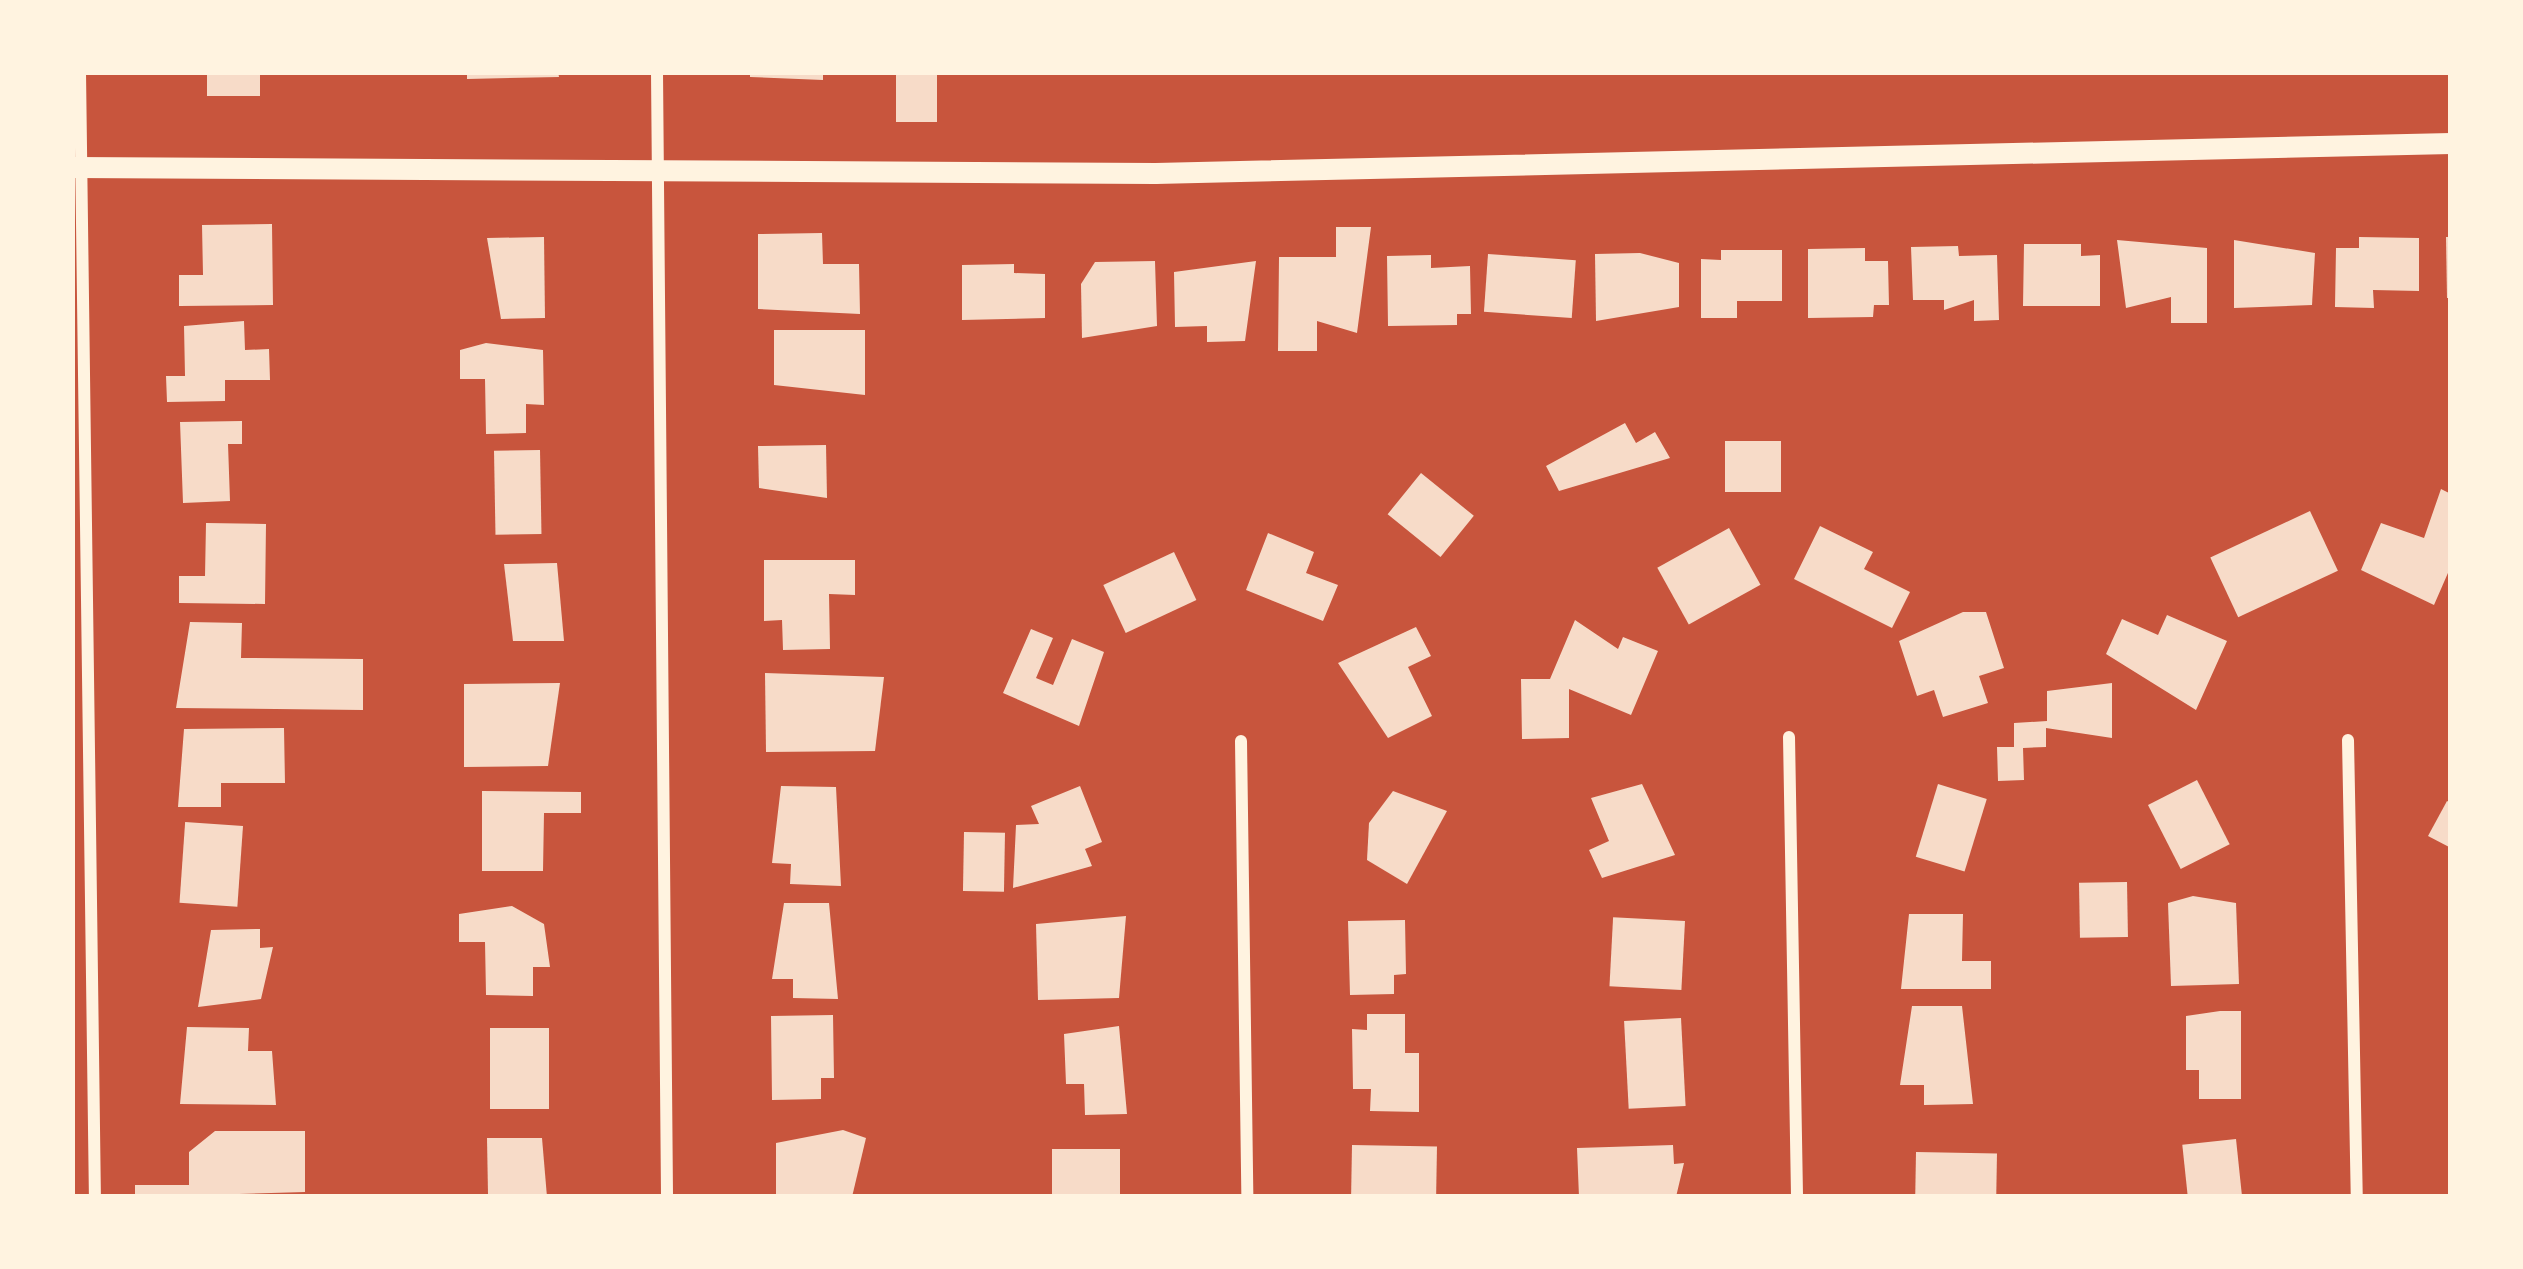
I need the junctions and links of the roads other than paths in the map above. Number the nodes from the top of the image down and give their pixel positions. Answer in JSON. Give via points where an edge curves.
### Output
{"nodes":[{"id":1,"x":80,"y":72,"type":"edge"},
{"id":2,"x":657,"y":72,"type":"edge"},
{"id":3,"x":2451,"y":143,"type":"edge"},
{"id":4,"x":76,"y":167,"type":"edge"},
{"id":5,"x":658,"y":167,"type":"junction"},
{"id":6,"x":1789,"y":737,"type":"dead end"},
{"id":7,"x":2348,"y":740,"type":"dead end"},
{"id":8,"x":1241,"y":741,"type":"dead end"},
{"id":9,"x":95,"y":1197,"type":"edge"},
{"id":10,"x":667,"y":1197,"type":"edge"},
{"id":11,"x":1247,"y":1197,"type":"edge"},
{"id":12,"x":1797,"y":1197,"type":"edge"},
{"id":13,"x":2357,"y":1197,"type":"edge"}],
"edges":[{"from":1,"to":4,"type":"street"},
{"from":2,"to":5,"type":"street"},
{"from":3,"to":5,"type":"street","via":[[1155,173]]},
{"from":4,"to":5,"type":"street"},
{"from":4,"to":9,"type":"street"},
{"from":5,"to":10,"type":"street"},
{"from":6,"to":12,"type":"street"},
{"from":7,"to":13,"type":"street"},
{"from":8,"to":11,"type":"street"}]}
